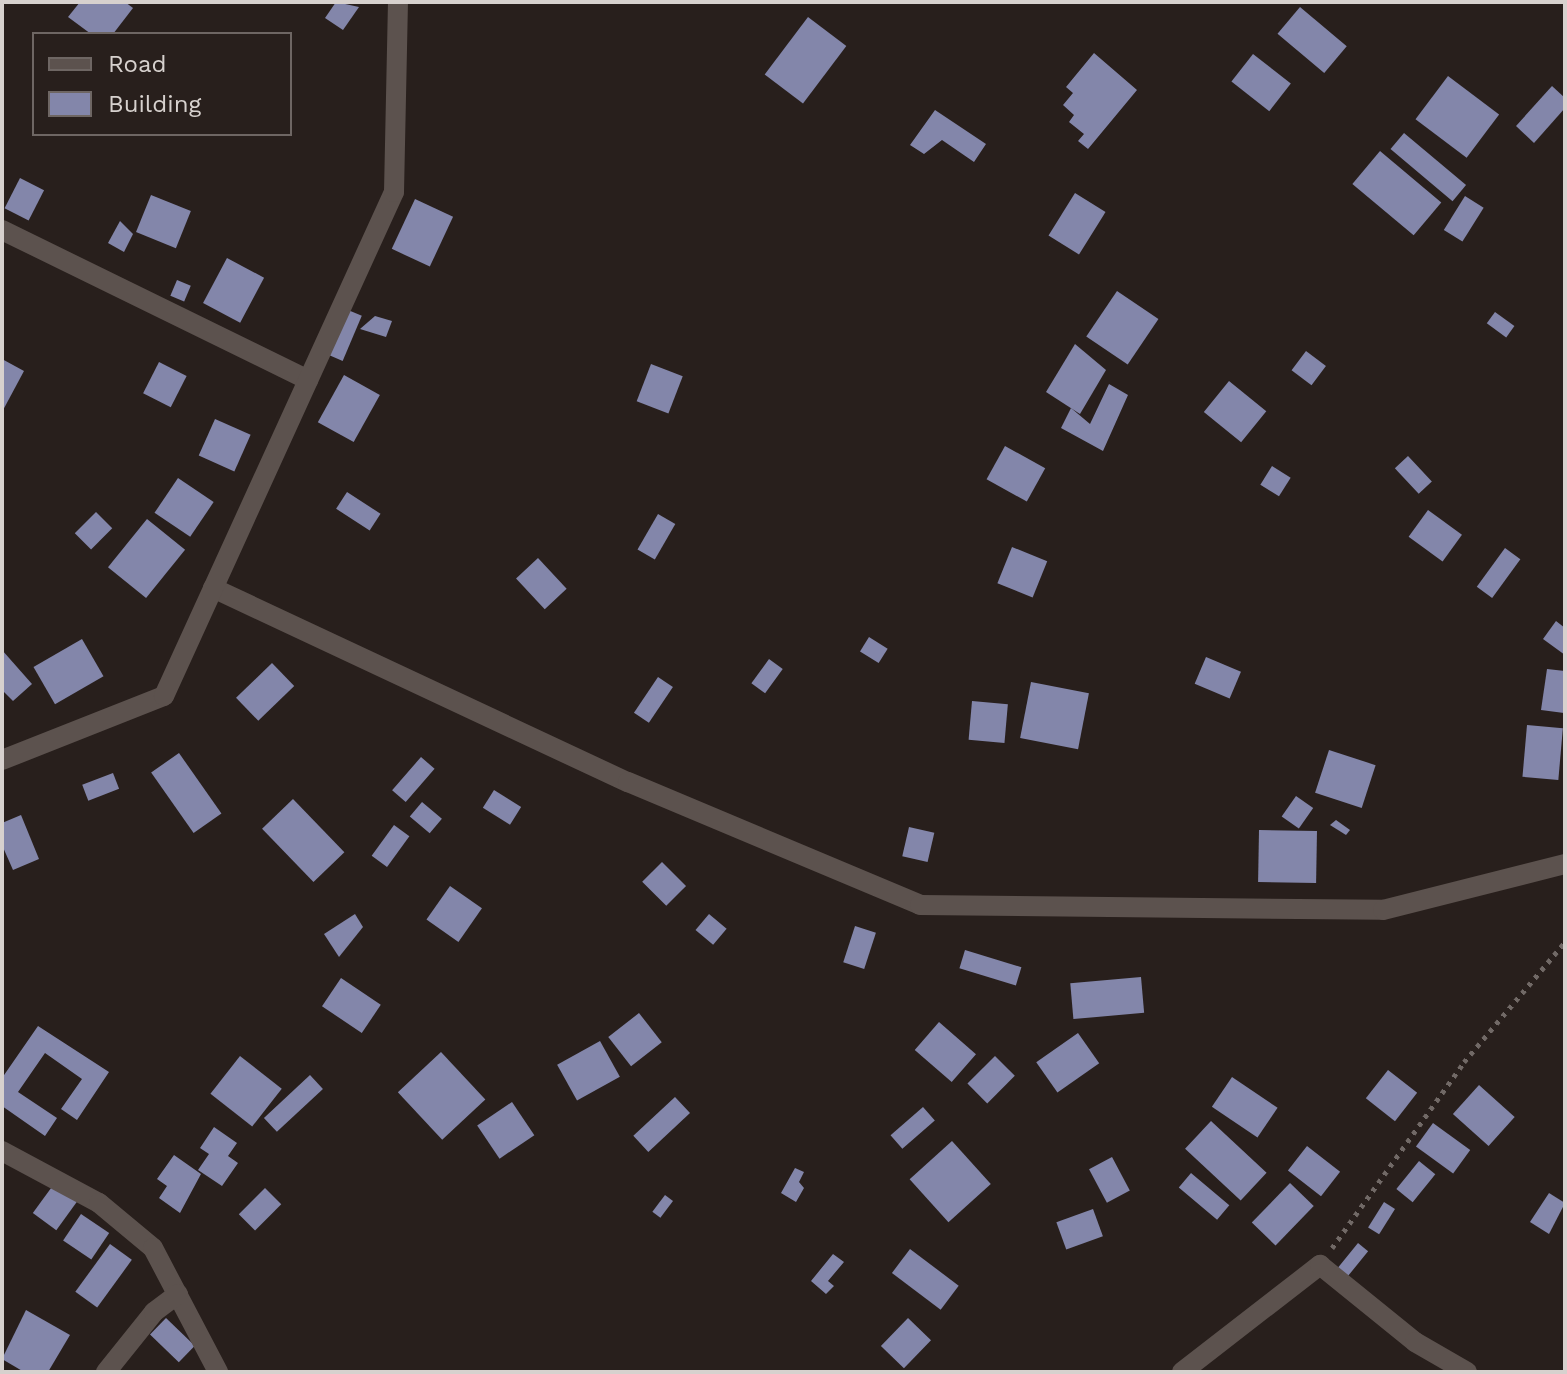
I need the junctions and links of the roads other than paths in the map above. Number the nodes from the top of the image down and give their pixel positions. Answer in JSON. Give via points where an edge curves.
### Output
{"nodes":[{"id":1,"x":398,"y":2,"type":"edge"},
{"id":2,"x":2,"y":230,"type":"edge"},
{"id":3,"x":308,"y":380,"type":"junction"},
{"id":4,"x":213,"y":588,"type":"junction"},
{"id":5,"x":2,"y":760,"type":"edge"},
{"id":6,"x":1565,"y":864,"type":"edge"},
{"id":7,"x":2,"y":1151,"type":"edge"},
{"id":8,"x":178,"y":1294,"type":"junction"},
{"id":9,"x":106,"y":1372,"type":"edge"},
{"id":10,"x":218,"y":1372,"type":"edge"},
{"id":11,"x":1182,"y":1372,"type":"edge"},
{"id":12,"x":1467,"y":1372,"type":"edge"}],
"edges":[{"from":1,"to":3,"type":"street","via":[[394,192]]},
{"from":2,"to":3,"type":"street"},
{"from":3,"to":4,"type":"street"},
{"from":4,"to":5,"type":"street","via":[[164,696]]},
{"from":4,"to":6,"type":"street","via":[[628,782],[920,905],[1383,910]]},
{"from":7,"to":8,"type":"street","via":[[99,1203],[153,1248]]},
{"from":8,"to":9,"type":"street","via":[[154,1312]]},
{"from":8,"to":10,"type":"street"},
{"from":11,"to":12,"type":"street","via":[[1320,1265],[1415,1342]]}]}
